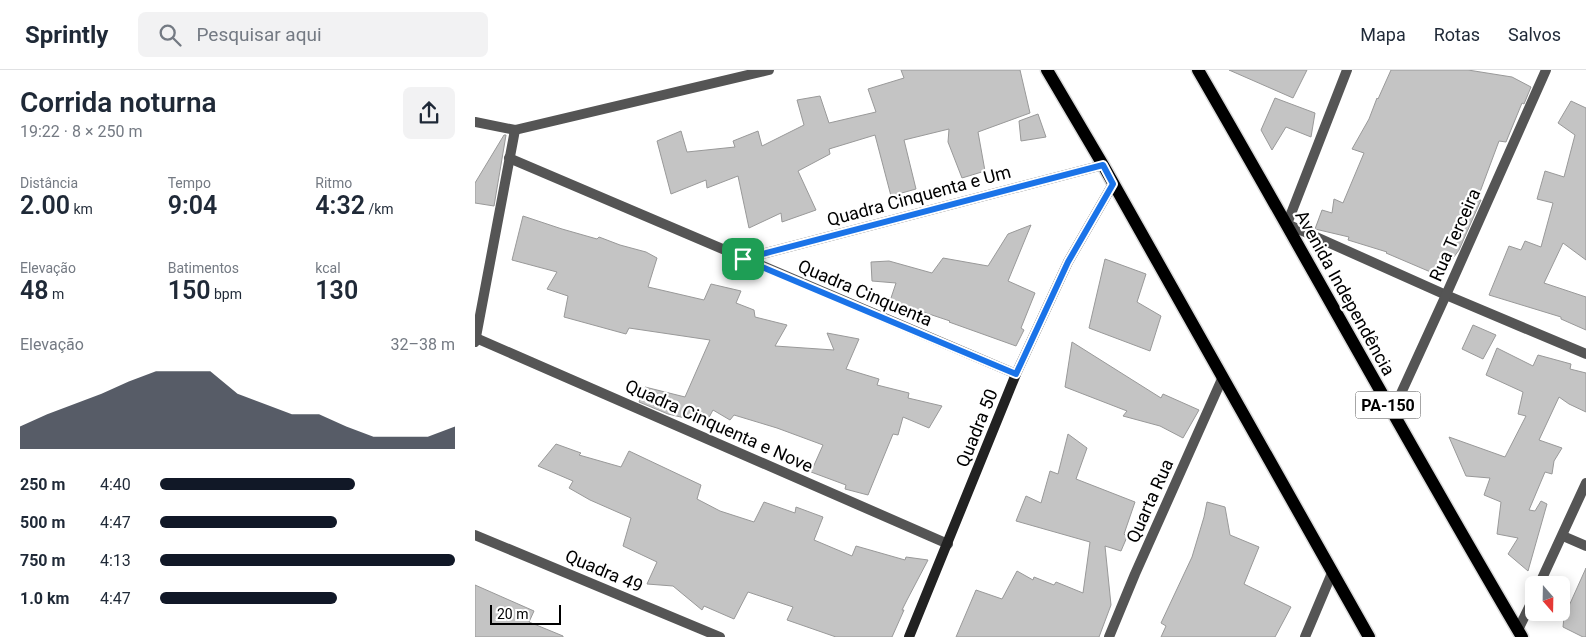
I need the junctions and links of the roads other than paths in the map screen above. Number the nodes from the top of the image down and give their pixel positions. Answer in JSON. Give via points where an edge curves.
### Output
{"nodes":[{"id":1,"x":769,"y":70,"type":"edge"},
{"id":2,"x":1047,"y":70,"type":"edge"},
{"id":3,"x":1198,"y":70,"type":"edge"},
{"id":4,"x":1347,"y":70,"type":"edge"},
{"id":5,"x":1546,"y":70,"type":"edge"},
{"id":6,"x":475,"y":122,"type":"edge"},
{"id":7,"x":515,"y":130,"type":"junction"},
{"id":8,"x":509,"y":158,"type":"junction"},
{"id":9,"x":1103,"y":165,"type":"junction"},
{"id":10,"x":1113,"y":184,"type":"junction"},
{"id":11,"x":1287,"y":224,"type":"junction"},
{"id":12,"x":743,"y":259,"type":"junction"},
{"id":13,"x":1446,"y":295,"type":"junction"},
{"id":14,"x":476,"y":340,"type":"edge"},
{"id":15,"x":1586,"y":354,"type":"edge"},
{"id":16,"x":1016,"y":374,"type":"junction"},
{"id":17,"x":1222,"y":379,"type":"junction"},
{"id":18,"x":1392,"y":413,"type":"junction"},
{"id":19,"x":1586,"y":483,"type":"edge"},
{"id":20,"x":475,"y":535,"type":"edge"},
{"id":21,"x":1563,"y":536,"type":"junction"},
{"id":22,"x":948,"y":544,"type":"junction"},
{"id":23,"x":1586,"y":546,"type":"edge"},
{"id":24,"x":1332,"y":573,"type":"junction"},
{"id":25,"x":1543,"y":576,"type":"edge"},
{"id":26,"x":1525,"y":620,"type":"edge"},
{"id":27,"x":1520,"y":633,"type":"edge"},
{"id":28,"x":720,"y":637,"type":"edge"},
{"id":29,"x":909,"y":637,"type":"edge"},
{"id":30,"x":1109,"y":637,"type":"edge"},
{"id":31,"x":1305,"y":637,"type":"edge"},
{"id":32,"x":1369,"y":637,"type":"edge"}],
"edges":[{"from":1,"to":7,"type":"street"},
{"from":2,"to":9,"type":"main road"},
{"from":3,"to":11,"type":"main road","name":"Avenida Independência","number":"PA-150"},
{"from":4,"to":11,"type":"street"},
{"from":5,"to":13,"type":"street","name":"Rua Terceira"},
{"from":6,"to":7,"type":"street"},
{"from":7,"to":8,"type":"street"},
{"from":8,"to":12,"type":"street","name":"Quadra Cinquenta"},
{"from":8,"to":14,"type":"street"},
{"from":9,"to":10,"type":"main road"},
{"from":9,"to":12,"type":"street","name":"Quadra Cinquenta e Um"},
{"from":10,"to":16,"type":"street","name":"Quadra 50","via":[[1068,262]]},
{"from":10,"to":17,"type":"main road"},
{"from":11,"to":13,"type":"street"},
{"from":11,"to":18,"type":"main road","name":"Avenida Independência","number":"PA-150"},
{"from":12,"to":16,"type":"street","name":"Quadra Cinquenta"},
{"from":13,"to":15,"type":"street"},
{"from":13,"to":18,"type":"street","name":"Rua Terceira"},
{"from":14,"to":22,"type":"street","name":"Quadra Cinquenta e Nove"},
{"from":16,"to":22,"type":"street","name":"Quadra 50"},
{"from":17,"to":24,"type":"main road"},
{"from":17,"to":30,"type":"street","name":"Quarta Rua"},
{"from":18,"to":27,"type":"main road","name":"Avenida Independência","number":"PA-150"},
{"from":19,"to":21,"type":"street"},
{"from":20,"to":28,"type":"street","name":"Quadra 49"},
{"from":21,"to":23,"type":"street"},
{"from":21,"to":25,"type":"street"},
{"from":22,"to":29,"type":"street","name":"Quadra 50"},
{"from":24,"to":31,"type":"street"},
{"from":24,"to":32,"type":"main road"},
{"from":26,"to":27,"type":"street"}]}
